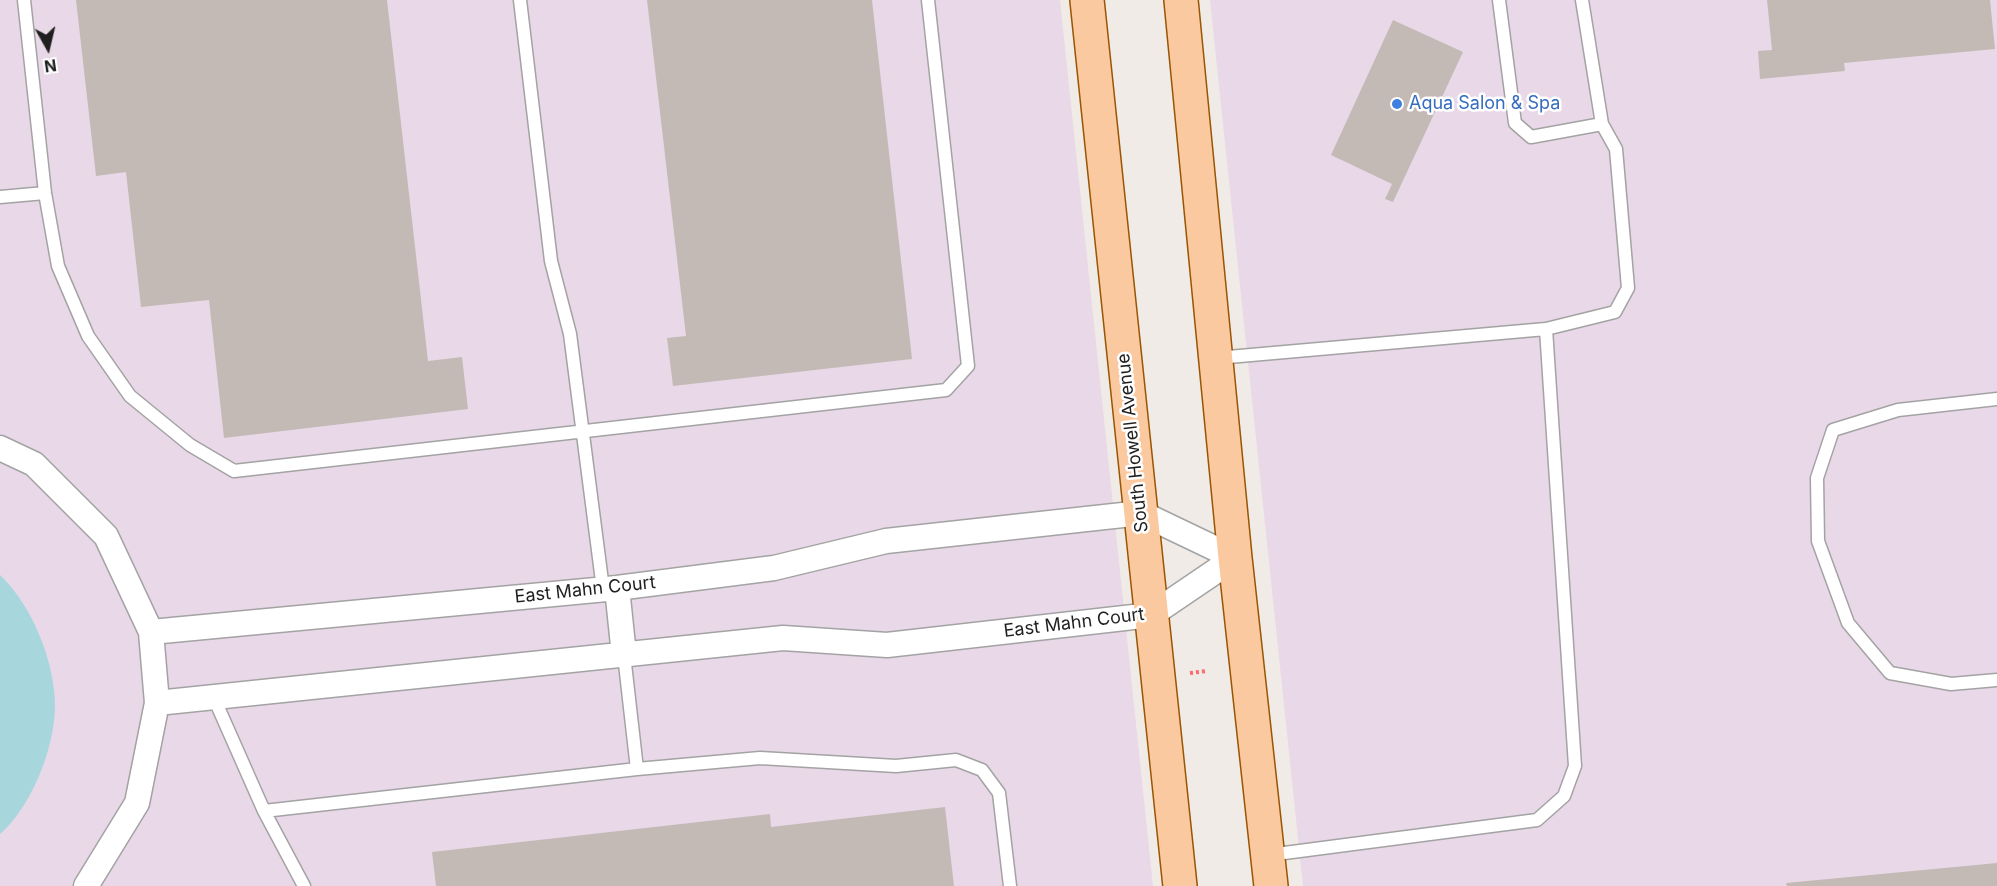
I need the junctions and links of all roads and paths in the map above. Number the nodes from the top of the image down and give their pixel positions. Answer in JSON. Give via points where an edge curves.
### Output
{"nodes":[{"id":1,"x":24,"y":0,"type":"edge"},
{"id":2,"x":520,"y":0,"type":"edge"},
{"id":3,"x":928,"y":0,"type":"edge"},
{"id":4,"x":1087,"y":0,"type":"edge"},
{"id":5,"x":1181,"y":0,"type":"edge"},
{"id":6,"x":1499,"y":0,"type":"edge"},
{"id":7,"x":1582,"y":0,"type":"edge"},
{"id":8,"x":1602,"y":124,"type":"junction"},
{"id":9,"x":45,"y":193,"type":"junction"},
{"id":10,"x":0,"y":197,"type":"edge"},
{"id":11,"x":1546,"y":329,"type":"junction"},
{"id":12,"x":1216,"y":358,"type":"junction"},
{"id":13,"x":1997,"y":399,"type":"edge"},
{"id":14,"x":582,"y":431,"type":"junction"},
{"id":15,"x":0,"y":448,"type":"edge"},
{"id":16,"x":1141,"y":513,"type":"junction"},
{"id":17,"x":1235,"y":558,"type":"junction"},
{"id":18,"x":610,"y":589,"type":"junction"},
{"id":19,"x":1151,"y":615,"type":"junction"},
{"id":20,"x":151,"y":632,"type":"junction"},
{"id":21,"x":624,"y":655,"type":"junction"},
{"id":22,"x":1207,"y":671,"type":"dead end"},
{"id":23,"x":1186,"y":674,"type":"dead end"},
{"id":24,"x":1997,"y":680,"type":"edge"},
{"id":25,"x":214,"y":698,"type":"junction"},
{"id":26,"x":157,"y":703,"type":"junction"},
{"id":27,"x":637,"y":769,"type":"junction"},
{"id":28,"x":264,"y":811,"type":"junction"},
{"id":29,"x":1270,"y":870,"type":"edge"},
{"id":30,"x":86,"y":886,"type":"edge"},
{"id":31,"x":304,"y":886,"type":"edge"},
{"id":32,"x":1010,"y":886,"type":"edge"},
{"id":33,"x":1180,"y":886,"type":"edge"}],
"edges":[{"from":1,"to":9,"type":"lane"},
{"from":2,"to":14,"type":"lane","via":[[551,261],[570,334]]},
{"from":3,"to":14,"type":"lane","via":[[968,366],[946,390]]},
{"from":4,"to":16,"type":"main road","name":"South Howell Avenue"},
{"from":5,"to":12,"type":"main road"},
{"from":6,"to":8,"type":"lane","via":[[1515,123],[1531,137]]},
{"from":7,"to":8,"type":"lane"},
{"from":8,"to":11,"type":"lane","via":[[1616,149],[1628,288],[1615,312]]},
{"from":9,"to":10,"type":"lane"},
{"from":9,"to":14,"type":"lane","via":[[58,266],[88,336],[130,396],[190,445],[234,471]]},
{"from":11,"to":12,"type":"lane"},
{"from":11,"to":29,"type":"lane","via":[[1575,766],[1564,796],[1538,820]]},
{"from":12,"to":17,"type":"main road"},
{"from":13,"to":24,"type":"lane","via":[[1898,410],[1833,430],[1817,489],[1818,541],[1848,623],[1890,673],[1951,684]]},
{"from":14,"to":18,"type":"lane"},
{"from":15,"to":20,"type":"street","via":[[34,464],[106,536]]},
{"from":16,"to":17,"type":"street"},
{"from":16,"to":18,"type":"street","name":"East Mahn Court","via":[[886,541],[774,568]]},
{"from":16,"to":19,"type":"main road","name":"South Howell Avenue"},
{"from":17,"to":19,"type":"street","name":"East Mahn Court"},
{"from":17,"to":29,"type":"main road"},
{"from":18,"to":20,"type":"street","name":"East Mahn Court"},
{"from":18,"to":21,"type":"street"},
{"from":19,"to":21,"type":"street","name":"East Mahn Court","via":[[887,645],[783,638]]},
{"from":19,"to":33,"type":"main road","name":"South Howell Avenue"},
{"from":20,"to":26,"type":"street"},
{"from":21,"to":25,"type":"street","name":"East Mahn Court"},
{"from":21,"to":27,"type":"lane"},
{"from":22,"to":23,"type":"path"},
{"from":25,"to":26,"type":"street","name":"East Mahn Court"},
{"from":25,"to":28,"type":"lane"},
{"from":26,"to":30,"type":"street","via":[[137,803]]},
{"from":27,"to":28,"type":"lane"},
{"from":27,"to":32,"type":"lane","via":[[760,758],[896,766],[956,760],[982,770],[999,793]]},
{"from":28,"to":31,"type":"lane"}]}
